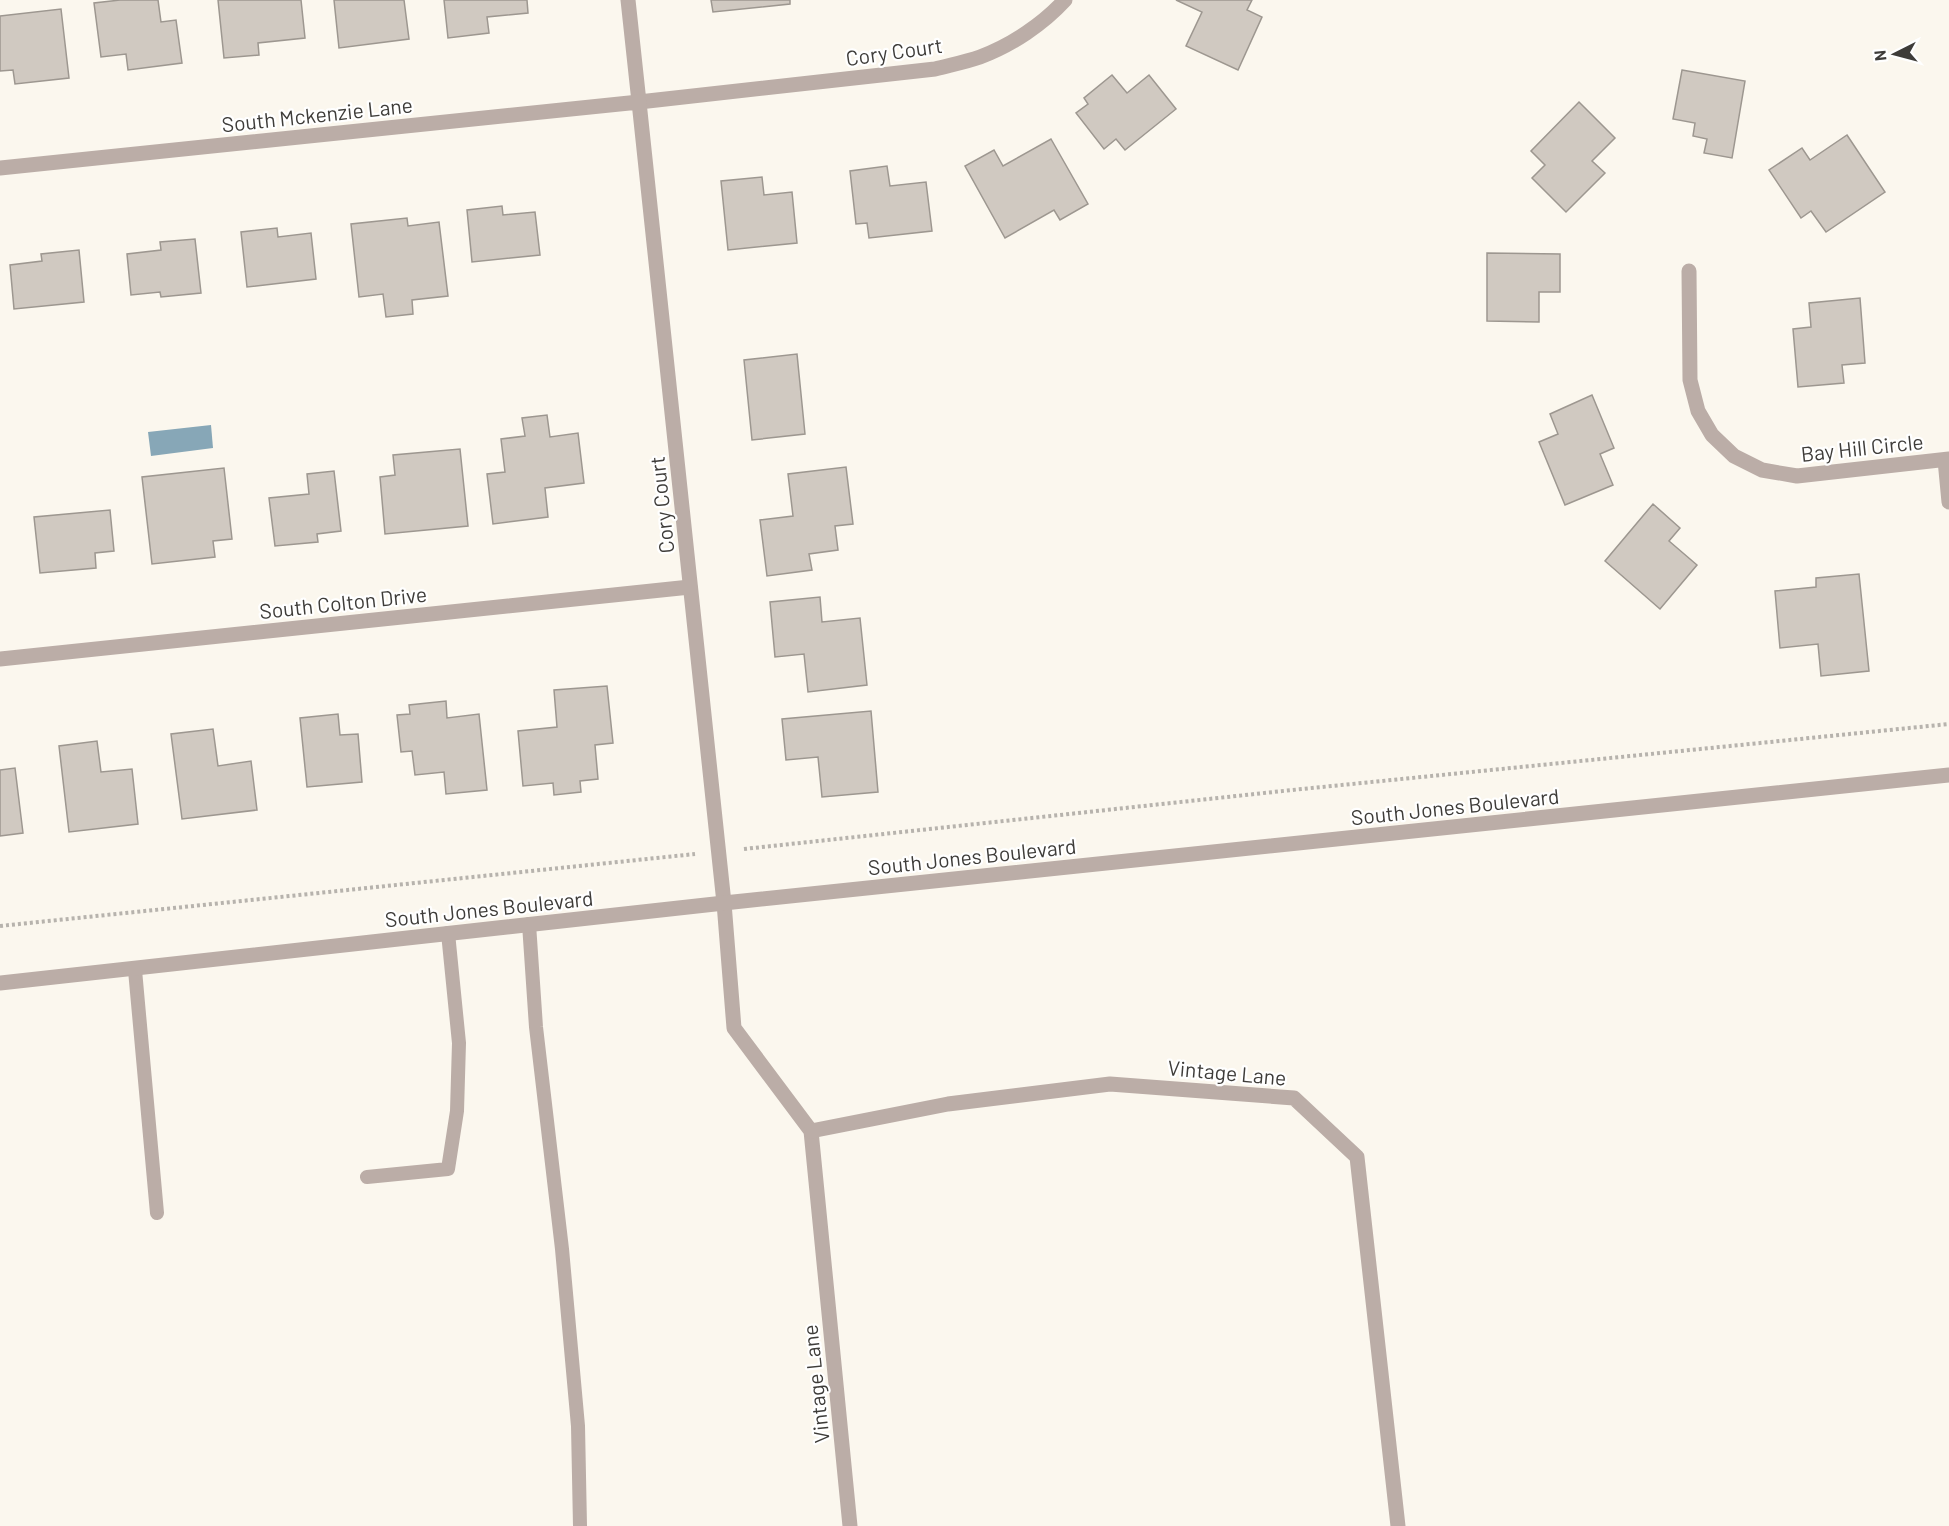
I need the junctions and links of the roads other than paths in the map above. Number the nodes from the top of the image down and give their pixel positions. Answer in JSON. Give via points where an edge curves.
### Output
{"nodes":[{"id":1,"x":628,"y":0,"type":"edge"},
{"id":2,"x":1065,"y":0,"type":"edge"},
{"id":3,"x":639,"y":102,"type":"junction"},
{"id":4,"x":0,"y":168,"type":"edge"},
{"id":5,"x":1689,"y":271,"type":"dead end"},
{"id":6,"x":1947,"y":460,"type":"edge"},
{"id":7,"x":1949,"y":502,"type":"edge"},
{"id":8,"x":690,"y":587,"type":"junction"},
{"id":9,"x":0,"y":659,"type":"edge"},
{"id":10,"x":1949,"y":776,"type":"edge"},
{"id":11,"x":724,"y":903,"type":"junction"},
{"id":12,"x":529,"y":924,"type":"junction"},
{"id":13,"x":448,"y":933,"type":"junction"},
{"id":14,"x":135,"y":970,"type":"junction"},
{"id":15,"x":0,"y":983,"type":"edge"},
{"id":16,"x":811,"y":1131,"type":"junction"},
{"id":17,"x":367,"y":1177,"type":"dead end"},
{"id":18,"x":157,"y":1213,"type":"dead end"},
{"id":19,"x":580,"y":1526,"type":"edge"},
{"id":20,"x":850,"y":1526,"type":"edge"},
{"id":21,"x":1398,"y":1526,"type":"edge"}],
"edges":[{"from":1,"to":3,"type":"street","name":"Cory Court"},
{"from":2,"to":3,"type":"street","name":"Cory Court","via":[[1023,36],[980,57],[935,69]]},
{"from":3,"to":4,"type":"street","name":"South Mckenzie Lane"},
{"from":3,"to":8,"type":"street","name":"Cory Court"},
{"from":5,"to":6,"type":"street","name":"Bay Hill Circle","via":[[1690,380],[1698,411],[1712,435],[1734,456],[1762,470],[1797,476]]},
{"from":6,"to":7,"type":"street"},
{"from":8,"to":9,"type":"street","name":"South Colton Drive"},
{"from":8,"to":11,"type":"street","name":"Cory Court"},
{"from":10,"to":11,"type":"street","name":"South Jones Boulevard"},
{"from":11,"to":12,"type":"street","name":"South Jones Boulevard"},
{"from":11,"to":16,"type":"street","via":[[734,1028]]},
{"from":12,"to":13,"type":"street","name":"South Jones Boulevard"},
{"from":12,"to":19,"type":"lane","via":[[536,1028],[578,1426]]},
{"from":13,"to":14,"type":"street","name":"South Jones Boulevard"},
{"from":13,"to":17,"type":"lane","via":[[459,1043],[457,1111],[448,1169]]},
{"from":14,"to":15,"type":"street","name":"South Jones Boulevard"},
{"from":14,"to":18,"type":"lane"},
{"from":16,"to":20,"type":"street","name":"Vintage Lane"},
{"from":16,"to":21,"type":"street","name":"Vintage Lane","via":[[948,1104],[1110,1084],[1294,1098],[1357,1157]]}]}
